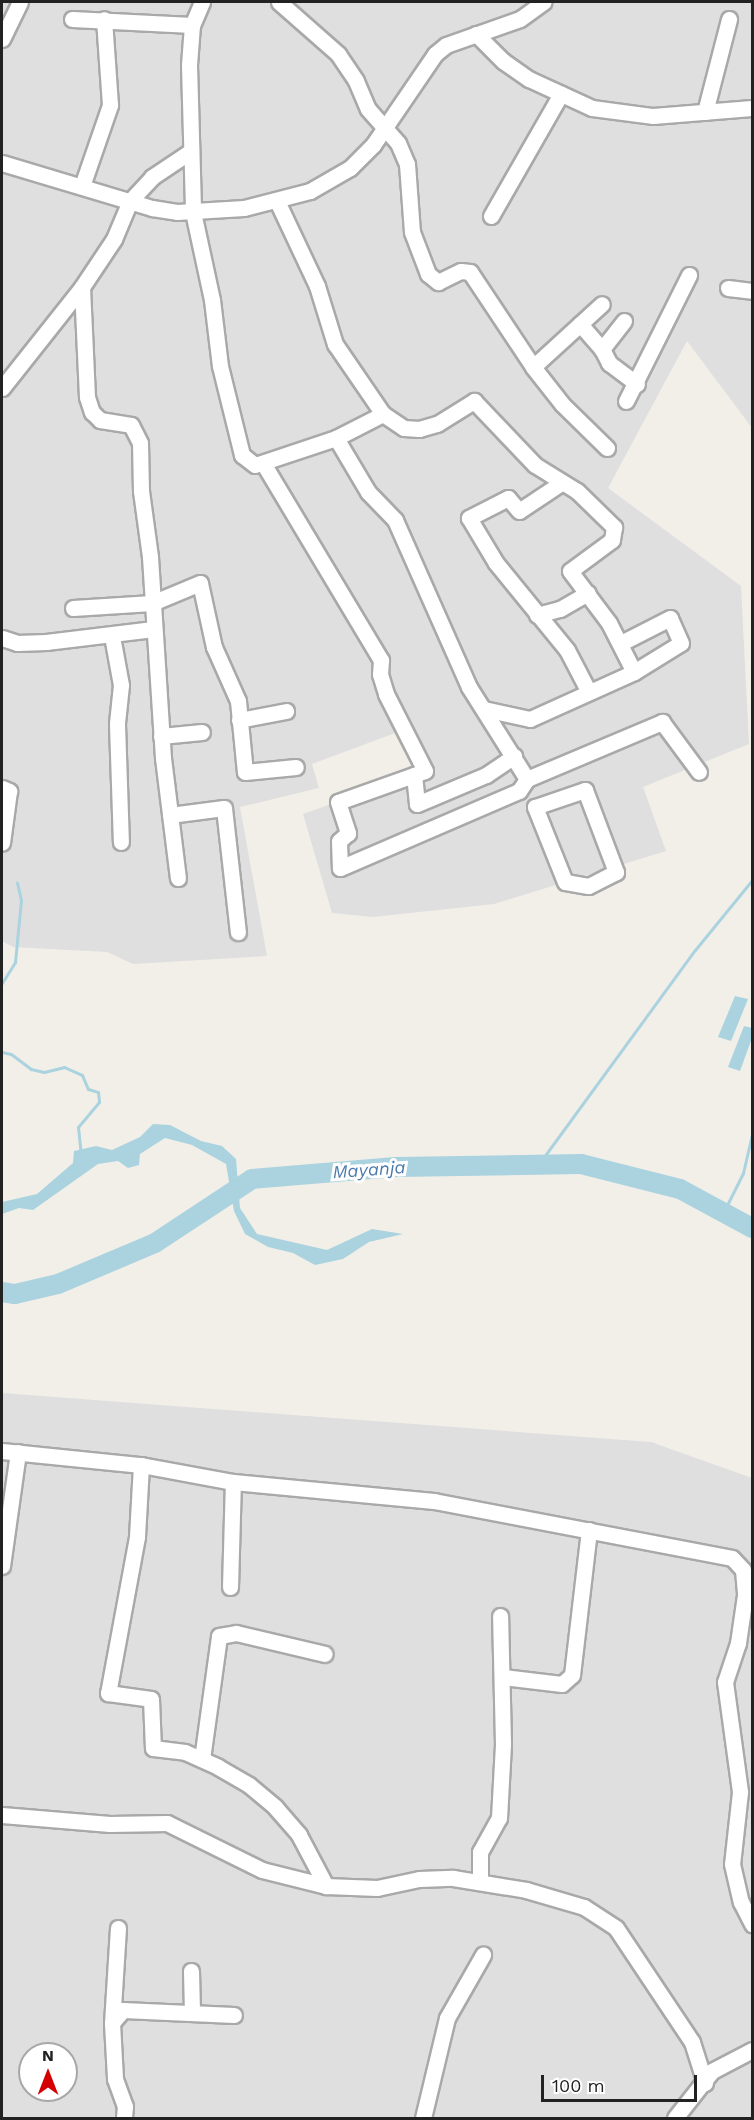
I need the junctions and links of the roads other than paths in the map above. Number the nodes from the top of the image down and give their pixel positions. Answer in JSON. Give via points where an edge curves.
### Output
{"nodes":[{"id":1,"x":20,"y":2,"type":"edge"},
{"id":2,"x":202,"y":2,"type":"edge"},
{"id":3,"x":279,"y":2,"type":"edge"},
{"id":4,"x":536,"y":3,"type":"edge"},
{"id":5,"x":72,"y":19,"type":"dead end"},
{"id":6,"x":104,"y":19,"type":"junction"},
{"id":7,"x":729,"y":19,"type":"dead end"},
{"id":8,"x":192,"y":25,"type":"junction"},
{"id":9,"x":476,"y":34,"type":"junction"},
{"id":10,"x":2,"y":39,"type":"edge"},
{"id":11,"x":561,"y":94,"type":"junction"},
{"id":12,"x":753,"y":108,"type":"edge"},
{"id":13,"x":705,"y":112,"type":"junction"},
{"id":14,"x":386,"y":127,"type":"junction"},
{"id":15,"x":191,"y":151,"type":"junction"},
{"id":16,"x":2,"y":163,"type":"edge"},
{"id":17,"x":82,"y":186,"type":"junction"},
{"id":18,"x":130,"y":201,"type":"junction"},
{"id":19,"x":277,"y":201,"type":"junction"},
{"id":20,"x":193,"y":212,"type":"junction"},
{"id":21,"x":491,"y":216,"type":"dead end"},
{"id":22,"x":689,"y":275,"type":"dead end"},
{"id":23,"x":82,"y":287,"type":"junction"},
{"id":24,"x":728,"y":288,"type":"dead end"},
{"id":25,"x":753,"y":291,"type":"edge"},
{"id":26,"x":602,"y":304,"type":"dead end"},
{"id":27,"x":624,"y":321,"type":"dead end"},
{"id":28,"x":580,"y":324,"type":"junction"},
{"id":29,"x":602,"y":349,"type":"junction"},
{"id":30,"x":533,"y":367,"type":"junction"},
{"id":31,"x":637,"y":384,"type":"junction"},
{"id":32,"x":2,"y":388,"type":"edge"},
{"id":33,"x":626,"y":401,"type":"dead end"},
{"id":34,"x":382,"y":414,"type":"junction"},
{"id":35,"x":336,"y":438,"type":"junction"},
{"id":36,"x":607,"y":448,"type":"dead end"},
{"id":37,"x":262,"y":463,"type":"junction"},
{"id":38,"x":561,"y":483,"type":"junction"},
{"id":39,"x":588,"y":593,"type":"junction"},
{"id":40,"x":152,"y":603,"type":"junction"},
{"id":41,"x":73,"y":608,"type":"dead end"},
{"id":42,"x":537,"y":615,"type":"junction"},
{"id":43,"x":153,"y":629,"type":"junction"},
{"id":44,"x":112,"y":636,"type":"junction"},
{"id":45,"x":2,"y":638,"type":"edge"},
{"id":46,"x":621,"y":644,"type":"junction"},
{"id":47,"x":634,"y":672,"type":"junction"},
{"id":48,"x":589,"y":692,"type":"junction"},
{"id":49,"x":484,"y":709,"type":"junction"},
{"id":50,"x":286,"y":711,"type":"dead end"},
{"id":51,"x":240,"y":720,"type":"junction"},
{"id":52,"x":202,"y":732,"type":"dead end"},
{"id":53,"x":161,"y":736,"type":"junction"},
{"id":54,"x":514,"y":756,"type":"junction"},
{"id":55,"x":296,"y":767,"type":"dead end"},
{"id":56,"x":699,"y":772,"type":"dead end"},
{"id":57,"x":414,"y":774,"type":"junction"},
{"id":58,"x":527,"y":779,"type":"junction"},
{"id":59,"x":2,"y":788,"type":"edge"},
{"id":60,"x":170,"y":814,"type":"junction"},
{"id":61,"x":121,"y":842,"type":"dead end"},
{"id":62,"x":2,"y":843,"type":"edge"},
{"id":63,"x":558,"y":865,"type":"joint"},
{"id":64,"x":178,"y":879,"type":"dead end"},
{"id":65,"x":238,"y":932,"type":"dead end"},
{"id":66,"x":2,"y":1451,"type":"edge"},
{"id":67,"x":18,"y":1452,"type":"junction"},
{"id":68,"x":141,"y":1465,"type":"junction"},
{"id":69,"x":233,"y":1482,"type":"junction"},
{"id":70,"x":589,"y":1530,"type":"junction"},
{"id":71,"x":2,"y":1566,"type":"edge"},
{"id":72,"x":230,"y":1587,"type":"dead end"},
{"id":73,"x":501,"y":1616,"type":"dead end"},
{"id":74,"x":325,"y":1654,"type":"dead end"},
{"id":75,"x":503,"y":1677,"type":"junction"},
{"id":76,"x":202,"y":1759,"type":"junction"},
{"id":77,"x":2,"y":1815,"type":"edge"},
{"id":78,"x":480,"y":1882,"type":"junction"},
{"id":79,"x":326,"y":1886,"type":"junction"},
{"id":80,"x":751,"y":1918,"type":"edge"},
{"id":81,"x":118,"y":1928,"type":"dead end"},
{"id":82,"x":483,"y":1955,"type":"dead end"},
{"id":83,"x":191,"y":1971,"type":"dead end"},
{"id":84,"x":192,"y":2013,"type":"junction"},
{"id":85,"x":234,"y":2015,"type":"dead end"},
{"id":86,"x":112,"y":2024,"type":"junction"},
{"id":87,"x":753,"y":2050,"type":"edge"},
{"id":88,"x":705,"y":2083,"type":"junction"},
{"id":89,"x":124,"y":2118,"type":"edge"},
{"id":90,"x":423,"y":2118,"type":"edge"},
{"id":91,"x":675,"y":2118,"type":"edge"}],
"edges":[{"from":1,"to":10,"type":"street"},
{"from":2,"to":8,"type":"street"},
{"from":3,"to":14,"type":"street","via":[[338,54],[368,108]]},
{"from":4,"to":9,"type":"street","via":[[520,20]]},
{"from":5,"to":6,"type":"street"},
{"from":6,"to":8,"type":"street"},
{"from":6,"to":17,"type":"street","via":[[110,105]]},
{"from":7,"to":13,"type":"street"},
{"from":8,"to":15,"type":"street"},
{"from":9,"to":11,"type":"street","via":[[503,61]]},
{"from":9,"to":14,"type":"street","via":[[446,45],[435,54]]},
{"from":11,"to":13,"type":"street","via":[[616,114]]},
{"from":11,"to":21,"type":"street"},
{"from":12,"to":13,"type":"street"},
{"from":14,"to":19,"type":"street","via":[[343,173],[310,191]]},
{"from":14,"to":30,"type":"street","via":[[407,164],[412,232],[428,273],[438,282],[461,271],[470,272]]},
{"from":15,"to":18,"type":"street","via":[[152,177]]},
{"from":15,"to":20,"type":"street"},
{"from":16,"to":17,"type":"street"},
{"from":17,"to":18,"type":"street"},
{"from":18,"to":20,"type":"street","via":[[152,208]]},
{"from":18,"to":23,"type":"street","via":[[114,239]]},
{"from":19,"to":20,"type":"street"},
{"from":19,"to":34,"type":"street","via":[[318,286],[335,344]]},
{"from":20,"to":37,"type":"street","via":[[212,300],[220,366],[242,455],[255,465]]},
{"from":22,"to":31,"type":"street"},
{"from":23,"to":32,"type":"street"},
{"from":23,"to":40,"type":"street","via":[[87,397],[92,412],[100,420],[131,425],[140,443]]},
{"from":24,"to":25,"type":"street"},
{"from":26,"to":28,"type":"street"},
{"from":27,"to":29,"type":"street"},
{"from":28,"to":29,"type":"street"},
{"from":28,"to":30,"type":"street"},
{"from":29,"to":31,"type":"street","via":[[609,363]]},
{"from":30,"to":36,"type":"street","via":[[562,404]]},
{"from":31,"to":33,"type":"street"},
{"from":34,"to":35,"type":"street"},
{"from":34,"to":38,"type":"street","via":[[404,428],[419,429],[437,424],[474,400],[535,465]]},
{"from":35,"to":37,"type":"street"},
{"from":35,"to":49,"type":"street","via":[[368,492],[395,520],[449,646]]},
{"from":37,"to":57,"type":"street","via":[[381,660],[380,674],[386,694],[425,771]]},
{"from":38,"to":39,"type":"street","via":[[578,491],[614,527],[612,540],[570,571]]},
{"from":38,"to":42,"type":"street","via":[[519,512],[508,498],[469,518],[496,563]]},
{"from":39,"to":42,"type":"street","via":[[560,609]]},
{"from":39,"to":46,"type":"street"},
{"from":40,"to":41,"type":"street"},
{"from":40,"to":43,"type":"street"},
{"from":40,"to":51,"type":"street","via":[[200,583],[214,647],[238,701]]},
{"from":42,"to":48,"type":"street","via":[[567,650]]},
{"from":43,"to":44,"type":"street"},
{"from":43,"to":53,"type":"street"},
{"from":44,"to":45,"type":"street","via":[[17,643]]},
{"from":44,"to":61,"type":"street","via":[[121,686],[117,724]]},
{"from":46,"to":47,"type":"street"},
{"from":46,"to":47,"type":"street","via":[[670,618],[681,643]]},
{"from":47,"to":48,"type":"street"},
{"from":48,"to":49,"type":"street","via":[[530,719]]},
{"from":49,"to":54,"type":"street"},
{"from":50,"to":51,"type":"street"},
{"from":51,"to":55,"type":"street","via":[[245,772]]},
{"from":52,"to":53,"type":"street"},
{"from":53,"to":60,"type":"street"},
{"from":54,"to":57,"type":"street","via":[[486,775],[417,804]]},
{"from":54,"to":58,"type":"street"},
{"from":56,"to":58,"type":"street","via":[[662,722]]},
{"from":57,"to":58,"type":"street","via":[[338,802],[348,833],[339,841],[340,868],[519,791]]},
{"from":59,"to":62,"type":"street","via":[[9,791]]},
{"from":60,"to":64,"type":"street"},
{"from":60,"to":65,"type":"street","via":[[224,808]]},
{"from":63,"to":63,"type":"street","via":[[535,807],[585,790],[616,872],[588,886],[565,882]]},
{"from":66,"to":67,"type":"street"},
{"from":67,"to":68,"type":"street"},
{"from":67,"to":71,"type":"street"},
{"from":68,"to":69,"type":"street"},
{"from":68,"to":76,"type":"street","via":[[137,1537],[108,1693],[151,1699],[153,1748],[170,1748]]},
{"from":69,"to":70,"type":"street","via":[[434,1501]]},
{"from":69,"to":72,"type":"street"},
{"from":70,"to":75,"type":"street","via":[[572,1675],[562,1684]]},
{"from":70,"to":80,"type":"street","via":[[720,1555],[741,1564],[745,1604],[725,1682],[740,1792],[732,1863]]},
{"from":73,"to":75,"type":"street"},
{"from":74,"to":76,"type":"street","via":[[236,1633],[219,1636]]},
{"from":75,"to":78,"type":"street","via":[[499,1818],[480,1852]]},
{"from":76,"to":79,"type":"street","via":[[249,1785],[275,1807],[299,1835]]},
{"from":77,"to":79,"type":"street","via":[[110,1824],[167,1823],[262,1870]]},
{"from":78,"to":79,"type":"street","via":[[438,1877],[383,1888]]},
{"from":78,"to":88,"type":"street","via":[[545,1894],[584,1907],[607,1920],[696,2049]]},
{"from":81,"to":86,"type":"street"},
{"from":82,"to":90,"type":"street","via":[[447,2018]]},
{"from":83,"to":84,"type":"street"},
{"from":84,"to":85,"type":"street"},
{"from":84,"to":86,"type":"street","via":[[123,2010]]},
{"from":86,"to":89,"type":"street","via":[[115,2079],[125,2106]]},
{"from":87,"to":88,"type":"street","via":[[729,2059],[712,2071]]},
{"from":88,"to":91,"type":"street","via":[[697,2086]]}]}
